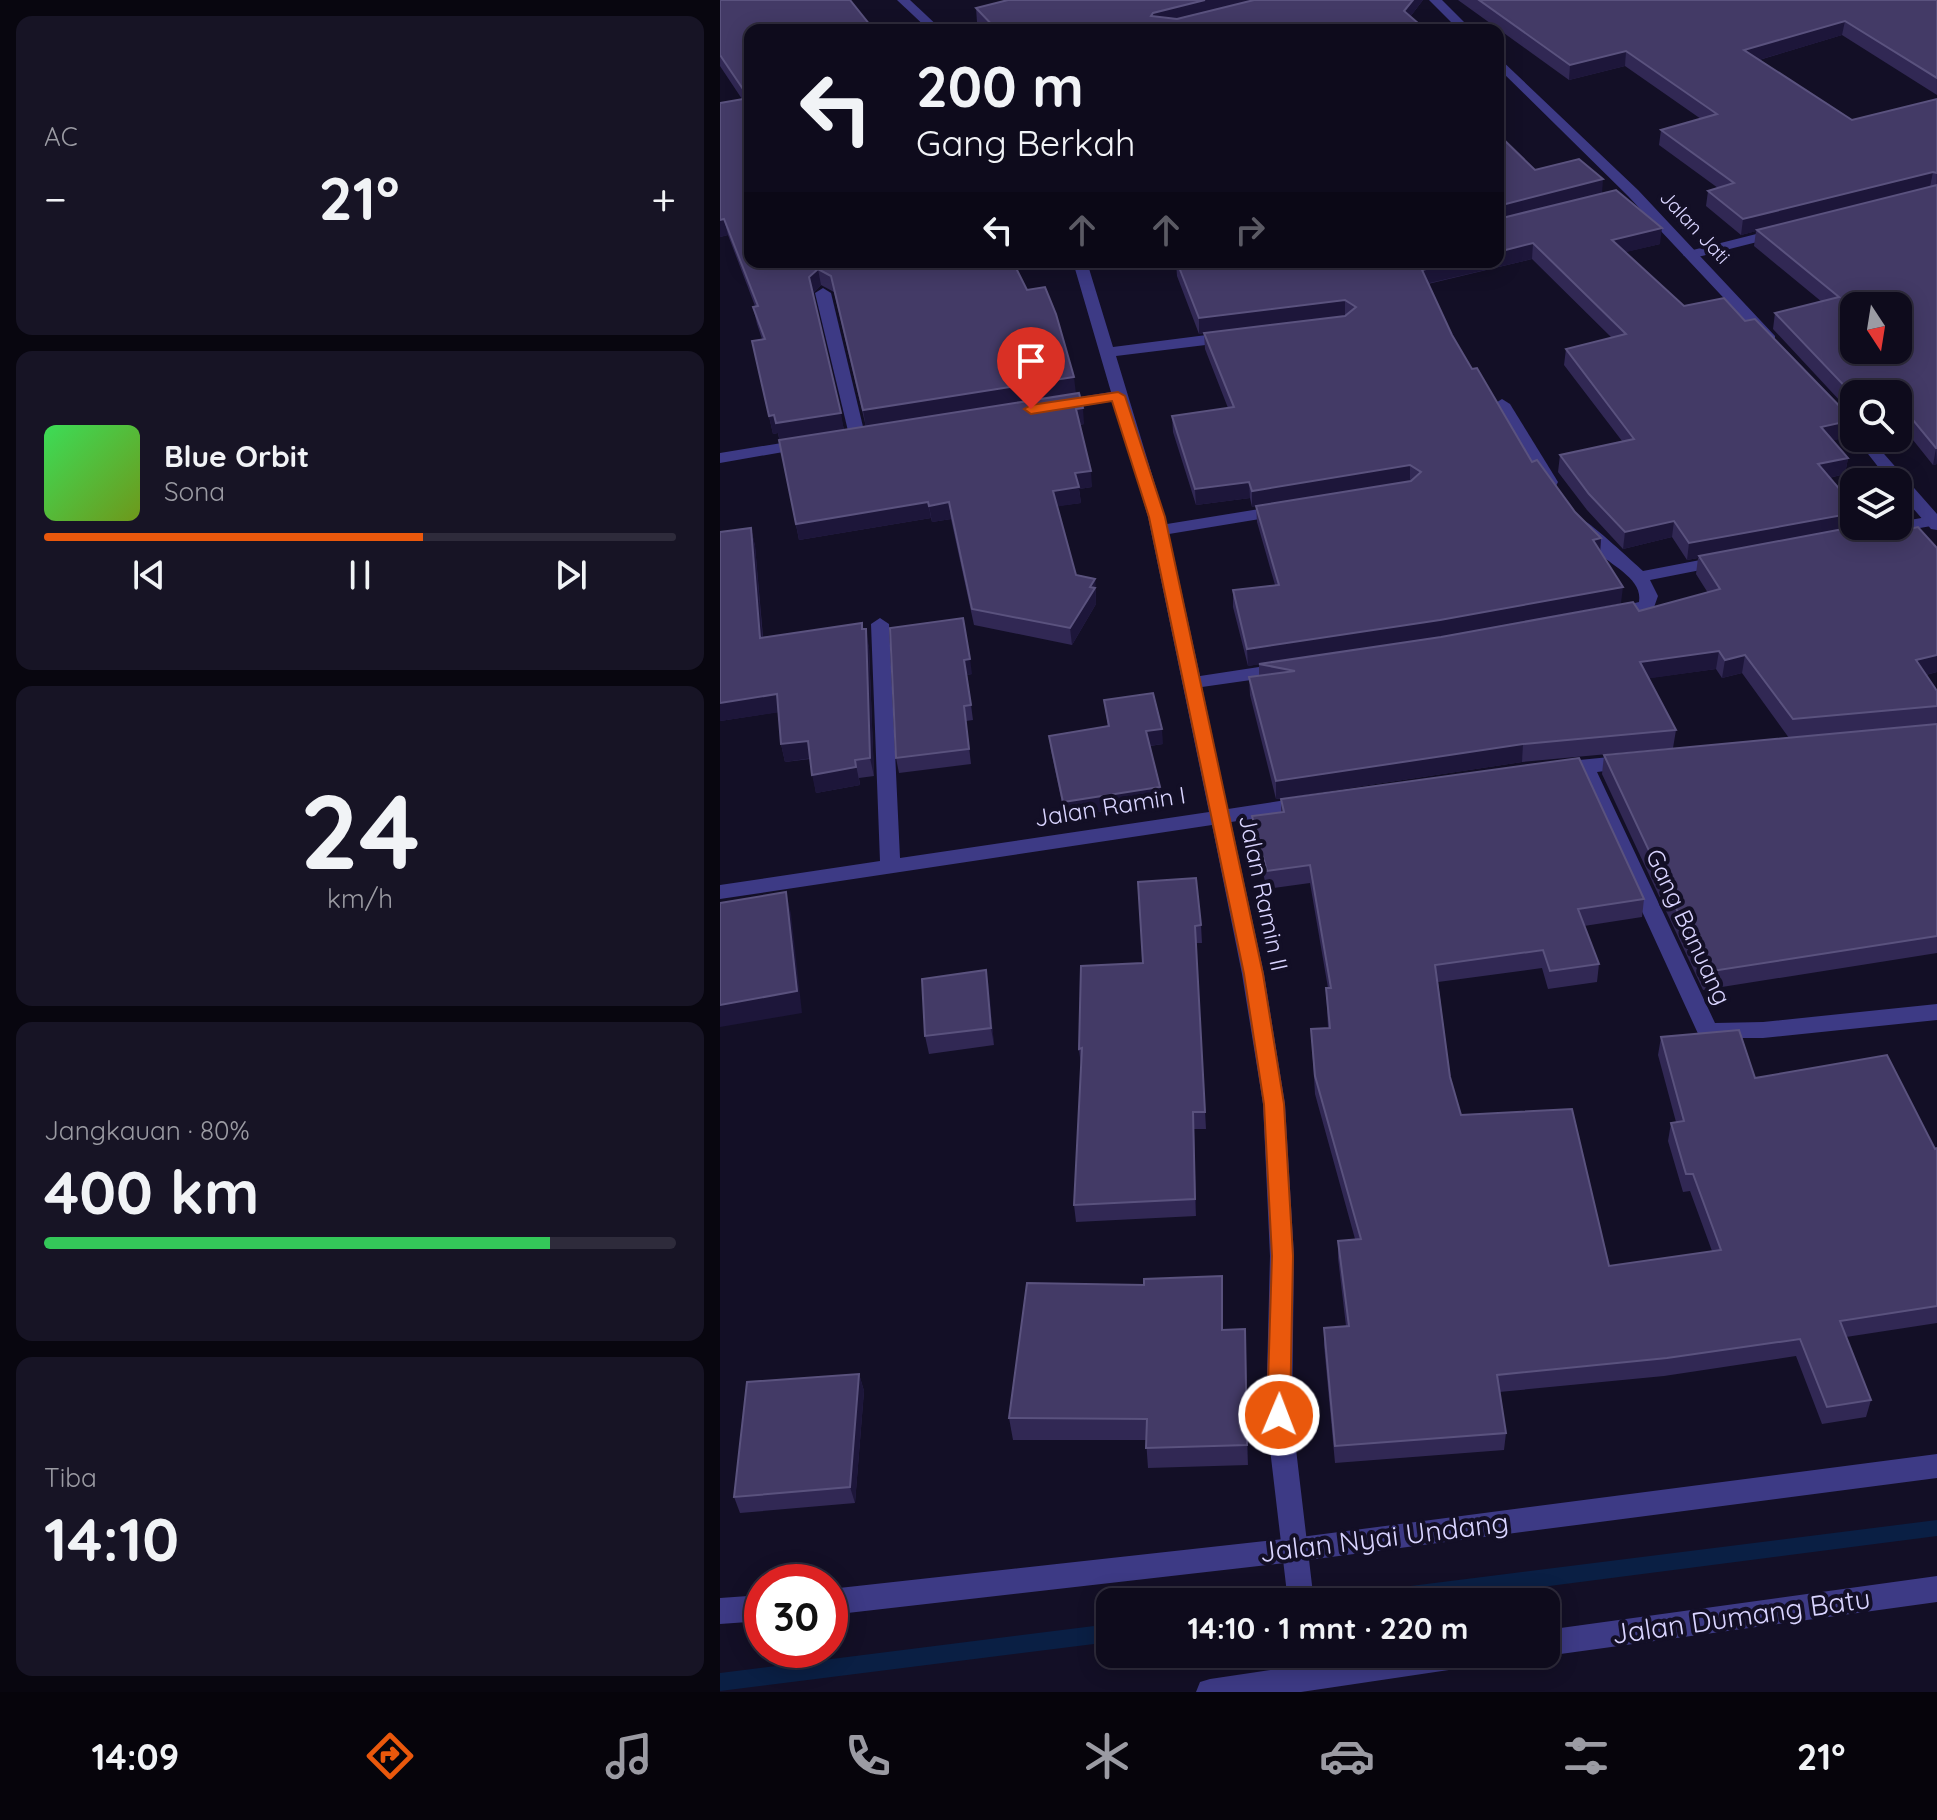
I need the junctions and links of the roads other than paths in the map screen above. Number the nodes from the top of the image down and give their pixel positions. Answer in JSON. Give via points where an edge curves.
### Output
{"nodes":[{"id":1,"x":903,"y":0,"type":"edge"},
{"id":2,"x":1435,"y":0,"type":"edge"},
{"id":3,"x":929,"y":24,"type":"edge"},
{"id":4,"x":1457,"y":24,"type":"edge"},
{"id":5,"x":1504,"y":67,"type":"edge"},
{"id":6,"x":1796,"y":228,"type":"edge"},
{"id":7,"x":1690,"y":255,"type":"junction"},
{"id":8,"x":1082,"y":268,"type":"edge"},
{"id":9,"x":823,"y":293,"type":"edge"},
{"id":10,"x":1241,"y":336,"type":"edge"},
{"id":11,"x":1781,"y":350,"type":"edge"},
{"id":12,"x":1107,"y":352,"type":"junction"},
{"id":13,"x":1118,"y":396,"type":"junction"},
{"id":14,"x":1502,"y":404,"type":"edge"},
{"id":15,"x":1041,"y":408,"type":"edge"},
{"id":16,"x":1873,"y":452,"type":"edge"},
{"id":17,"x":720,"y":458,"type":"edge"},
{"id":18,"x":1303,"y":507,"type":"edge"},
{"id":19,"x":1935,"y":523,"type":"edge"},
{"id":20,"x":1159,"y":530,"type":"junction"},
{"id":21,"x":1827,"y":540,"type":"edge"},
{"id":22,"x":1734,"y":558,"type":"edge"},
{"id":23,"x":1640,"y":577,"type":"junction"},
{"id":24,"x":1589,"y":619,"type":"edge"},
{"id":25,"x":880,"y":624,"type":"dead end"},
{"id":26,"x":1299,"y":667,"type":"edge"},
{"id":27,"x":1190,"y":683,"type":"junction"},
{"id":28,"x":1648,"y":760,"type":"edge"},
{"id":29,"x":1585,"y":766,"type":"junction"},
{"id":30,"x":1538,"y":771,"type":"edge"},
{"id":31,"x":1326,"y":801,"type":"edge"},
{"id":32,"x":1221,"y":817,"type":"junction"},
{"id":33,"x":890,"y":866,"type":"junction"},
{"id":34,"x":720,"y":892,"type":"edge"},
{"id":35,"x":1937,"y":1012,"type":"edge"},
{"id":36,"x":1937,"y":1466,"type":"edge"},
{"id":37,"x":1293,"y":1550,"type":"junction"},
{"id":38,"x":1299,"y":1588,"type":"edge"},
{"id":39,"x":1937,"y":1589,"type":"edge"},
{"id":40,"x":848,"y":1600,"type":"edge"},
{"id":41,"x":744,"y":1609,"type":"edge"},
{"id":42,"x":720,"y":1611,"type":"edge"},
{"id":43,"x":1560,"y":1641,"type":"edge"},
{"id":44,"x":1303,"y":1668,"type":"edge"},
{"id":45,"x":1210,"y":1692,"type":"edge"}],
"edges":[{"from":1,"to":3,"type":"street"},
{"from":2,"to":4,"type":"street"},
{"from":5,"to":7,"type":"street","name":"Jalan Jati"},
{"from":6,"to":7,"type":"street"},
{"from":7,"to":11,"type":"street","name":"Jalan Jati"},
{"from":8,"to":12,"type":"street","name":"Jalan Ramin II"},
{"from":9,"to":17,"type":"street","via":[[849,437]]},
{"from":10,"to":12,"type":"street"},
{"from":12,"to":13,"type":"street","name":"Jalan Ramin II"},
{"from":13,"to":15,"type":"street"},
{"from":13,"to":20,"type":"street","name":"Jalan Ramin II"},
{"from":14,"to":23,"type":"street","via":[[1568,506],[1605,549]]},
{"from":16,"to":19,"type":"street"},
{"from":18,"to":20,"type":"street"},
{"from":19,"to":21,"type":"street"},
{"from":20,"to":27,"type":"street","name":"Jalan Ramin II"},
{"from":22,"to":23,"type":"street"},
{"from":23,"to":24,"type":"street","via":[[1649,596],[1647,606]]},
{"from":25,"to":33,"type":"street"},
{"from":26,"to":27,"type":"street"},
{"from":27,"to":32,"type":"street","name":"Jalan Ramin II"},
{"from":28,"to":29,"type":"street"},
{"from":29,"to":30,"type":"street"},
{"from":29,"to":35,"type":"street","name":"Gang Banuang","via":[[1708,1032]]},
{"from":31,"to":32,"type":"street","name":"Jalan Ramin I"},
{"from":32,"to":33,"type":"street","name":"Jalan Ramin I"},
{"from":32,"to":37,"type":"street","name":"Jalan Ramin II","via":[[1274,1104],[1282,1256],[1279,1415]]},
{"from":33,"to":34,"type":"street","name":"Jalan Ramin I"},
{"from":36,"to":37,"type":"street","name":"Jalan Nyai Undang"},
{"from":37,"to":38,"type":"street","name":"Jalan Ramin II"},
{"from":37,"to":40,"type":"street","name":"Jalan Nyai Undang"},
{"from":39,"to":43,"type":"street","name":"Jalan Dumang Batu"},
{"from":41,"to":42,"type":"street"},
{"from":44,"to":45,"type":"street"}]}
